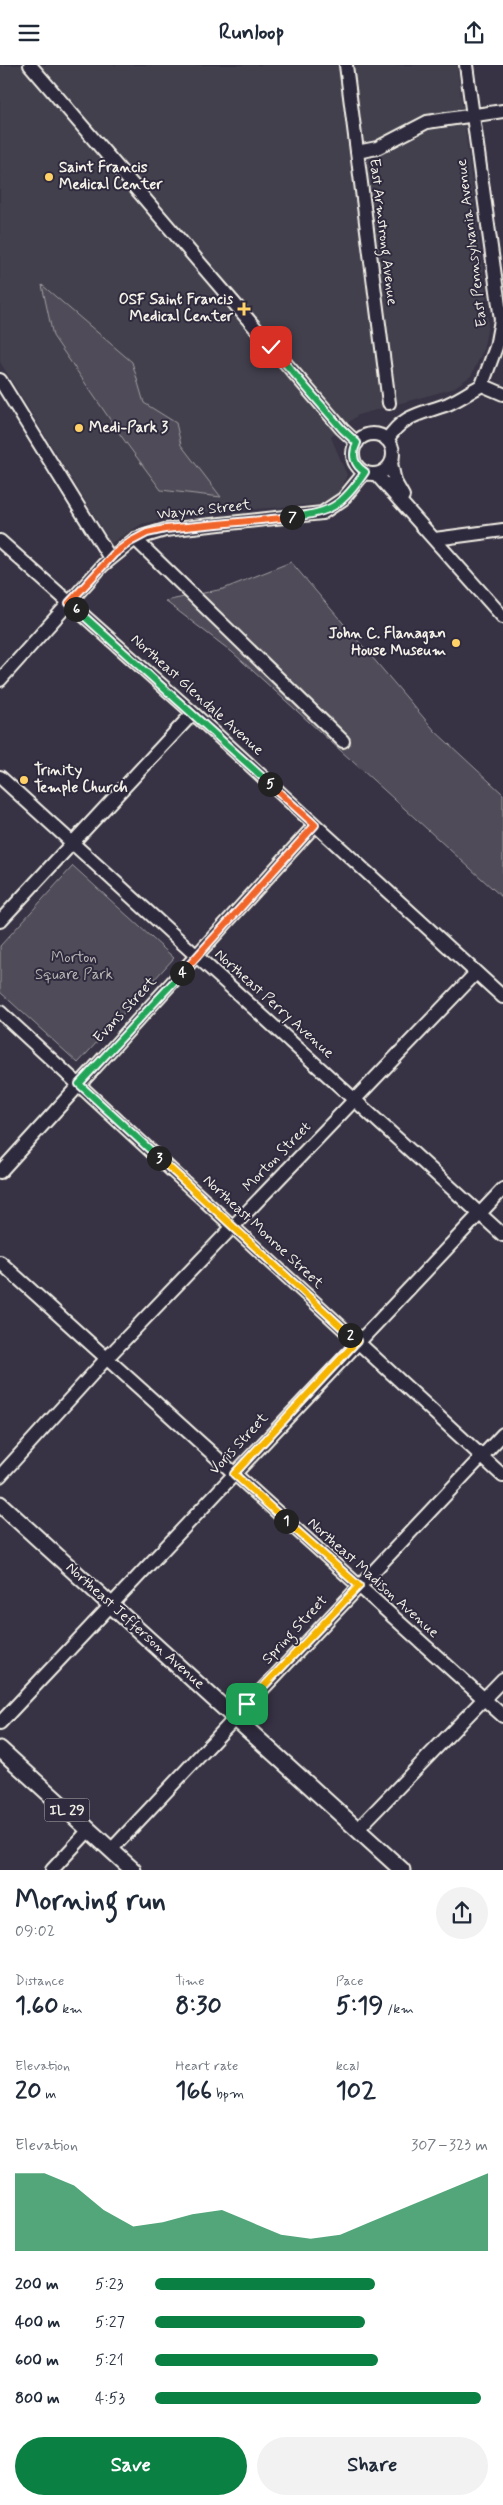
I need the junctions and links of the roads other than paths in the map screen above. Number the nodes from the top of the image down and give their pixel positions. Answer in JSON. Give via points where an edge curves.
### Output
{"nodes":[{"id":1,"x":25,"y":65,"type":"edge"},
{"id":2,"x":30,"y":65,"type":"edge"},
{"id":3,"x":346,"y":65,"type":"edge"},
{"id":4,"x":466,"y":65,"type":"edge"},
{"id":5,"x":42,"y":81,"type":"junction"},
{"id":6,"x":503,"y":111,"type":"edge"},
{"id":7,"x":473,"y":115,"type":"junction"},
{"id":8,"x":356,"y":152,"type":"junction"},
{"id":9,"x":498,"y":259,"type":"edge"},
{"id":10,"x":0,"y":380,"type":"edge"},
{"id":11,"x":482,"y":385,"type":"junction"},
{"id":12,"x":503,"y":394,"type":"edge"},
{"id":13,"x":389,"y":403,"type":"dead end"},
{"id":14,"x":387,"y":440,"type":"junction"},
{"id":15,"x":357,"y":443,"type":"junction"},
{"id":16,"x":390,"y":463,"type":"junction"},
{"id":17,"x":371,"y":473,"type":"junction"},
{"id":18,"x":416,"y":518,"type":"junction"},
{"id":19,"x":503,"y":530,"type":"edge"},
{"id":20,"x":135,"y":539,"type":"junction"},
{"id":21,"x":435,"y":539,"type":"junction"},
{"id":22,"x":0,"y":541,"type":"edge"},
{"id":23,"x":110,"y":558,"type":"junction"},
{"id":24,"x":69,"y":603,"type":"junction"},
{"id":25,"x":503,"y":617,"type":"edge"},
{"id":26,"x":0,"y":680,"type":"edge"},
{"id":27,"x":193,"y":713,"type":"junction"},
{"id":28,"x":343,"y":741,"type":"dead end"},
{"id":29,"x":0,"y":777,"type":"edge"},
{"id":30,"x":315,"y":825,"type":"junction"},
{"id":31,"x":72,"y":842,"type":"junction"},
{"id":32,"x":0,"y":921,"type":"edge"},
{"id":33,"x":196,"y":956,"type":"junction"},
{"id":34,"x":476,"y":973,"type":"junction"},
{"id":35,"x":503,"y":997,"type":"edge"},
{"id":36,"x":0,"y":1013,"type":"edge"},
{"id":37,"x":79,"y":1084,"type":"junction"},
{"id":38,"x":356,"y":1100,"type":"junction"},
{"id":39,"x":0,"y":1172,"type":"edge"},
{"id":40,"x":503,"y":1189,"type":"edge"},
{"id":41,"x":480,"y":1214,"type":"junction"},
{"id":42,"x":233,"y":1226,"type":"junction"},
{"id":43,"x":503,"y":1235,"type":"edge"},
{"id":44,"x":0,"y":1262,"type":"edge"},
{"id":45,"x":357,"y":1341,"type":"junction"},
{"id":46,"x":106,"y":1359,"type":"junction"},
{"id":47,"x":503,"y":1434,"type":"edge"},
{"id":48,"x":482,"y":1457,"type":"junction"},
{"id":49,"x":234,"y":1474,"type":"junction"},
{"id":50,"x":0,"y":1476,"type":"edge"},
{"id":51,"x":503,"y":1476,"type":"edge"},
{"id":52,"x":0,"y":1504,"type":"edge"},
{"id":53,"x":359,"y":1586,"type":"junction"},
{"id":54,"x":111,"y":1605,"type":"junction"},
{"id":55,"x":503,"y":1679,"type":"edge"},
{"id":56,"x":484,"y":1699,"type":"junction"},
{"id":57,"x":503,"y":1716,"type":"edge"},
{"id":58,"x":235,"y":1717,"type":"junction"},
{"id":59,"x":0,"y":1723,"type":"edge"},
{"id":60,"x":0,"y":1749,"type":"edge"},
{"id":61,"x":88,"y":1830,"type":"junction"},
{"id":62,"x":357,"y":1830,"type":"junction"},
{"id":63,"x":110,"y":1849,"type":"junction"},
{"id":64,"x":52,"y":1870,"type":"edge"},
{"id":65,"x":133,"y":1870,"type":"edge"},
{"id":66,"x":402,"y":1870,"type":"edge"}],
"edges":[{"from":1,"to":5,"type":"street"},
{"from":2,"to":5,"type":"street"},
{"from":3,"to":8,"type":"street","name":"East Armstrong Avenue"},
{"from":4,"to":7,"type":"street","name":"East Pennsylvania Avenue"},
{"from":5,"to":15,"type":"street"},
{"from":6,"to":7,"type":"street"},
{"from":7,"to":8,"type":"street","via":[[426,121],[377,148]]},
{"from":7,"to":9,"type":"street","name":"East Pennsylvania Avenue"},
{"from":8,"to":13,"type":"street","name":"East Armstrong Avenue"},
{"from":9,"to":11,"type":"street","name":"East Pennsylvania Avenue","via":[[500,321],[496,347]]},
{"from":10,"to":23,"type":"street"},
{"from":11,"to":12,"type":"street"},
{"from":11,"to":14,"type":"street","via":[[450,403],[411,417],[396,427]]},
{"from":14,"to":15,"type":"street","via":[[372,434]]},
{"from":14,"to":16,"type":"street","via":[[393,451]]},
{"from":15,"to":17,"type":"street","via":[[353,454],[356,465]]},
{"from":16,"to":17,"type":"street","via":[[387,468]]},
{"from":16,"to":18,"type":"street","via":[[395,483]]},
{"from":17,"to":18,"type":"street"},
{"from":17,"to":20,"type":"street","name":"Wayne Street","via":[[344,499],[322,513],[159,530]]},
{"from":18,"to":21,"type":"street"},
{"from":19,"to":21,"type":"street"},
{"from":20,"to":23,"type":"street","name":"Wayne Street"},
{"from":20,"to":28,"type":"street"},
{"from":21,"to":25,"type":"street"},
{"from":22,"to":24,"type":"street","name":"Northeast Glendale Avenue"},
{"from":23,"to":24,"type":"street","name":"Wayne Street"},
{"from":24,"to":26,"type":"street","name":"Wayne Street"},
{"from":24,"to":27,"type":"street","name":"Northeast Glendale Avenue"},
{"from":27,"to":30,"type":"street","name":"Northeast Glendale Avenue"},
{"from":27,"to":31,"type":"street"},
{"from":29,"to":31,"type":"street","name":"Northeast Perry Avenue"},
{"from":30,"to":33,"type":"street","name":"Evans Street"},
{"from":30,"to":34,"type":"street","name":"Northeast Glendale Avenue"},
{"from":31,"to":32,"type":"street"},
{"from":31,"to":33,"type":"street","name":"Northeast Perry Avenue"},
{"from":33,"to":37,"type":"street","name":"Evans Street"},
{"from":33,"to":38,"type":"street","name":"Northeast Perry Avenue"},
{"from":34,"to":35,"type":"street","name":"Northeast Glendale Avenue"},
{"from":34,"to":38,"type":"street","name":"Morton Street"},
{"from":36,"to":37,"type":"street","name":"Northeast Monroe Street"},
{"from":37,"to":39,"type":"street","name":"Evans Street"},
{"from":37,"to":42,"type":"street","name":"Northeast Monroe Street"},
{"from":38,"to":41,"type":"street","name":"Northeast Perry Avenue"},
{"from":38,"to":42,"type":"street","name":"Morton Street"},
{"from":40,"to":41,"type":"street","name":"Voris Street"},
{"from":41,"to":43,"type":"street","name":"Northeast Perry Avenue"},
{"from":41,"to":45,"type":"street","name":"Voris Street"},
{"from":42,"to":45,"type":"street","name":"Northeast Monroe Street"},
{"from":42,"to":46,"type":"street","name":"Morton Street"},
{"from":44,"to":46,"type":"street","name":"Northeast Madison Avenue"},
{"from":45,"to":48,"type":"street","name":"Northeast Monroe Street"},
{"from":45,"to":49,"type":"street","name":"Voris Street"},
{"from":46,"to":49,"type":"street","name":"Northeast Madison Avenue"},
{"from":46,"to":50,"type":"street","name":"Morton Street"},
{"from":47,"to":48,"type":"street","name":"Spring Street"},
{"from":48,"to":51,"type":"street","name":"Northeast Monroe Street"},
{"from":48,"to":53,"type":"street","name":"Spring Street"},
{"from":49,"to":53,"type":"street","name":"Northeast Madison Avenue"},
{"from":49,"to":54,"type":"street","name":"Voris Street"},
{"from":52,"to":54,"type":"main road","name":"Northeast Jefferson Avenue"},
{"from":53,"to":56,"type":"street","name":"Northeast Madison Avenue"},
{"from":53,"to":58,"type":"street","name":"Spring Street"},
{"from":54,"to":58,"type":"main road","name":"Northeast Jefferson Avenue"},
{"from":54,"to":59,"type":"street","name":"Voris Street"},
{"from":55,"to":56,"type":"street"},
{"from":56,"to":57,"type":"street","name":"Northeast Madison Avenue"},
{"from":56,"to":62,"type":"street"},
{"from":58,"to":62,"type":"main road","name":"Northeast Jefferson Avenue"},
{"from":58,"to":63,"type":"street","name":"Spring Street"},
{"from":60,"to":61,"type":"main road","number":"IL 29"},
{"from":61,"to":63,"type":"main road","number":"IL 29"},
{"from":61,"to":64,"type":"street"},
{"from":62,"to":66,"type":"main road","name":"Northeast Jefferson Avenue"},
{"from":63,"to":65,"type":"main road","number":"IL 29"}]}
